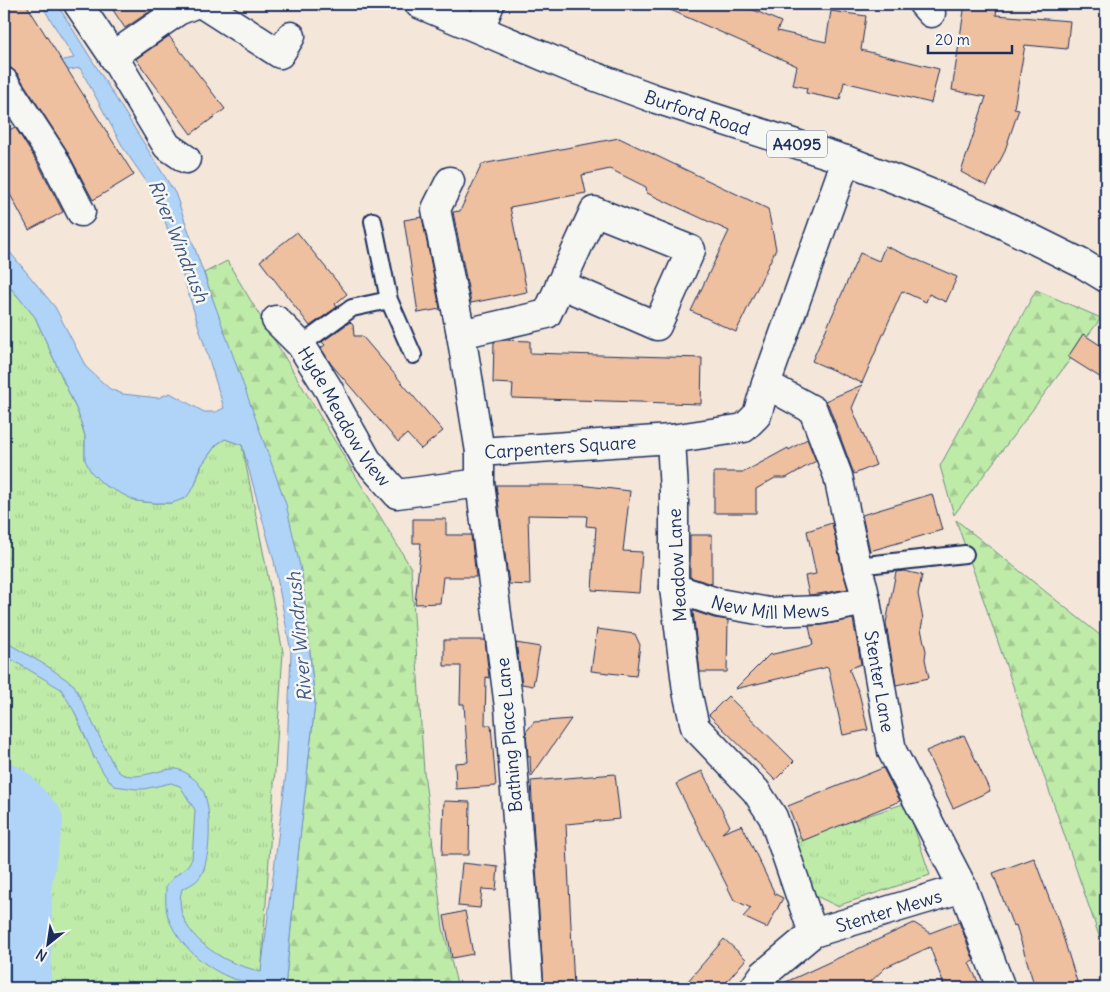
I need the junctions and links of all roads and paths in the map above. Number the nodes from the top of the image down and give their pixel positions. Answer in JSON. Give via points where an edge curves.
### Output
{"nodes":[{"id":1,"x":78,"y":4,"type":"edge"},
{"id":2,"x":195,"y":4,"type":"edge"},
{"id":3,"x":202,"y":4,"type":"edge"},
{"id":4,"x":419,"y":4,"type":"edge"},
{"id":5,"x":490,"y":4,"type":"edge"},
{"id":6,"x":480,"y":30,"type":"junction"},
{"id":7,"x":291,"y":36,"type":"dead end"},
{"id":8,"x":112,"y":56,"type":"junction"},
{"id":9,"x":4,"y":82,"type":"edge"},
{"id":10,"x":186,"y":159,"type":"dead end"},
{"id":11,"x":846,"y":160,"type":"junction"},
{"id":12,"x":450,"y":181,"type":"dead end"},
{"id":13,"x":82,"y":212,"type":"dead end"},
{"id":14,"x":372,"y":221,"type":"dead end"},
{"id":15,"x":1106,"y":278,"type":"edge"},
{"id":16,"x":560,"y":284,"type":"junction"},
{"id":17,"x":389,"y":300,"type":"junction"},
{"id":18,"x":276,"y":320,"type":"dead end"},
{"id":19,"x":461,"y":334,"type":"junction"},
{"id":20,"x":301,"y":345,"type":"junction"},
{"id":21,"x":413,"y":355,"type":"dead end"},
{"id":22,"x":766,"y":384,"type":"junction"},
{"id":23,"x":671,"y":439,"type":"junction"},
{"id":24,"x":480,"y":452,"type":"junction"},
{"id":25,"x":480,"y":483,"type":"junction"},
{"id":26,"x":965,"y":554,"type":"dead end"},
{"id":27,"x":857,"y":566,"type":"junction"},
{"id":28,"x":674,"y":588,"type":"junction"},
{"id":29,"x":866,"y":601,"type":"junction"},
{"id":30,"x":963,"y":888,"type":"junction"},
{"id":31,"x":813,"y":933,"type":"junction"},
{"id":32,"x":529,"y":988,"type":"edge"},
{"id":33,"x":754,"y":988,"type":"edge"},
{"id":34,"x":1001,"y":988,"type":"edge"}],
"edges":[{"from":1,"to":8,"type":"street"},
{"from":2,"to":8,"type":"street","via":[[178,11]]},
{"from":3,"to":7,"type":"street","via":[[280,54]]},
{"from":4,"to":6,"type":"street","number":"A4095"},
{"from":5,"to":6,"type":"street"},
{"from":6,"to":11,"type":"street","name":"Burford Road","number":"A4095","via":[[653,98]]},
{"from":8,"to":10,"type":"street","via":[[167,146]]},
{"from":9,"to":13,"type":"street","via":[[53,158]]},
{"from":11,"to":15,"type":"street","name":"Burford Road","number":"A4095","via":[[988,217]]},
{"from":11,"to":22,"type":"street"},
{"from":12,"to":19,"type":"street","via":[[436,209]]},
{"from":14,"to":17,"type":"lane"},
{"from":16,"to":16,"type":"street","via":[[594,211],[691,250],[657,326]]},
{"from":16,"to":19,"type":"street","via":[[547,314]]},
{"from":17,"to":20,"type":"lane","via":[[352,308]]},
{"from":17,"to":21,"type":"lane"},
{"from":18,"to":20,"type":"street","name":"Hyde Meadow View"},
{"from":19,"to":24,"type":"street"},
{"from":20,"to":25,"type":"street","name":"Hyde Meadow View","via":[[366,460],[397,494]]},
{"from":22,"to":23,"type":"street","via":[[757,415],[744,428]]},
{"from":22,"to":27,"type":"street","name":"Stenter Lane","via":[[813,410],[838,476]]},
{"from":23,"to":24,"type":"street","name":"Carpenters Square"},
{"from":23,"to":28,"type":"street","name":"Meadow Lane"},
{"from":24,"to":25,"type":"street","name":"Carpenters Square"},
{"from":25,"to":32,"type":"street","name":"Bathing Place Lane","via":[[509,707]]},
{"from":26,"to":27,"type":"lane"},
{"from":27,"to":29,"type":"street","name":"Stenter Lane"},
{"from":28,"to":29,"type":"street","name":"New Mill Mews","via":[[719,603],[769,612],[820,610]]},
{"from":28,"to":31,"type":"street","name":"Meadow Lane","via":[[687,691],[695,727],[756,791],[773,817]]},
{"from":29,"to":30,"type":"street","name":"Stenter Lane","via":[[892,751]]},
{"from":30,"to":31,"type":"street","name":"Stenter Mews"},
{"from":30,"to":34,"type":"street","name":"Stenter Lane"},
{"from":31,"to":33,"type":"street","via":[[764,974]]}]}
